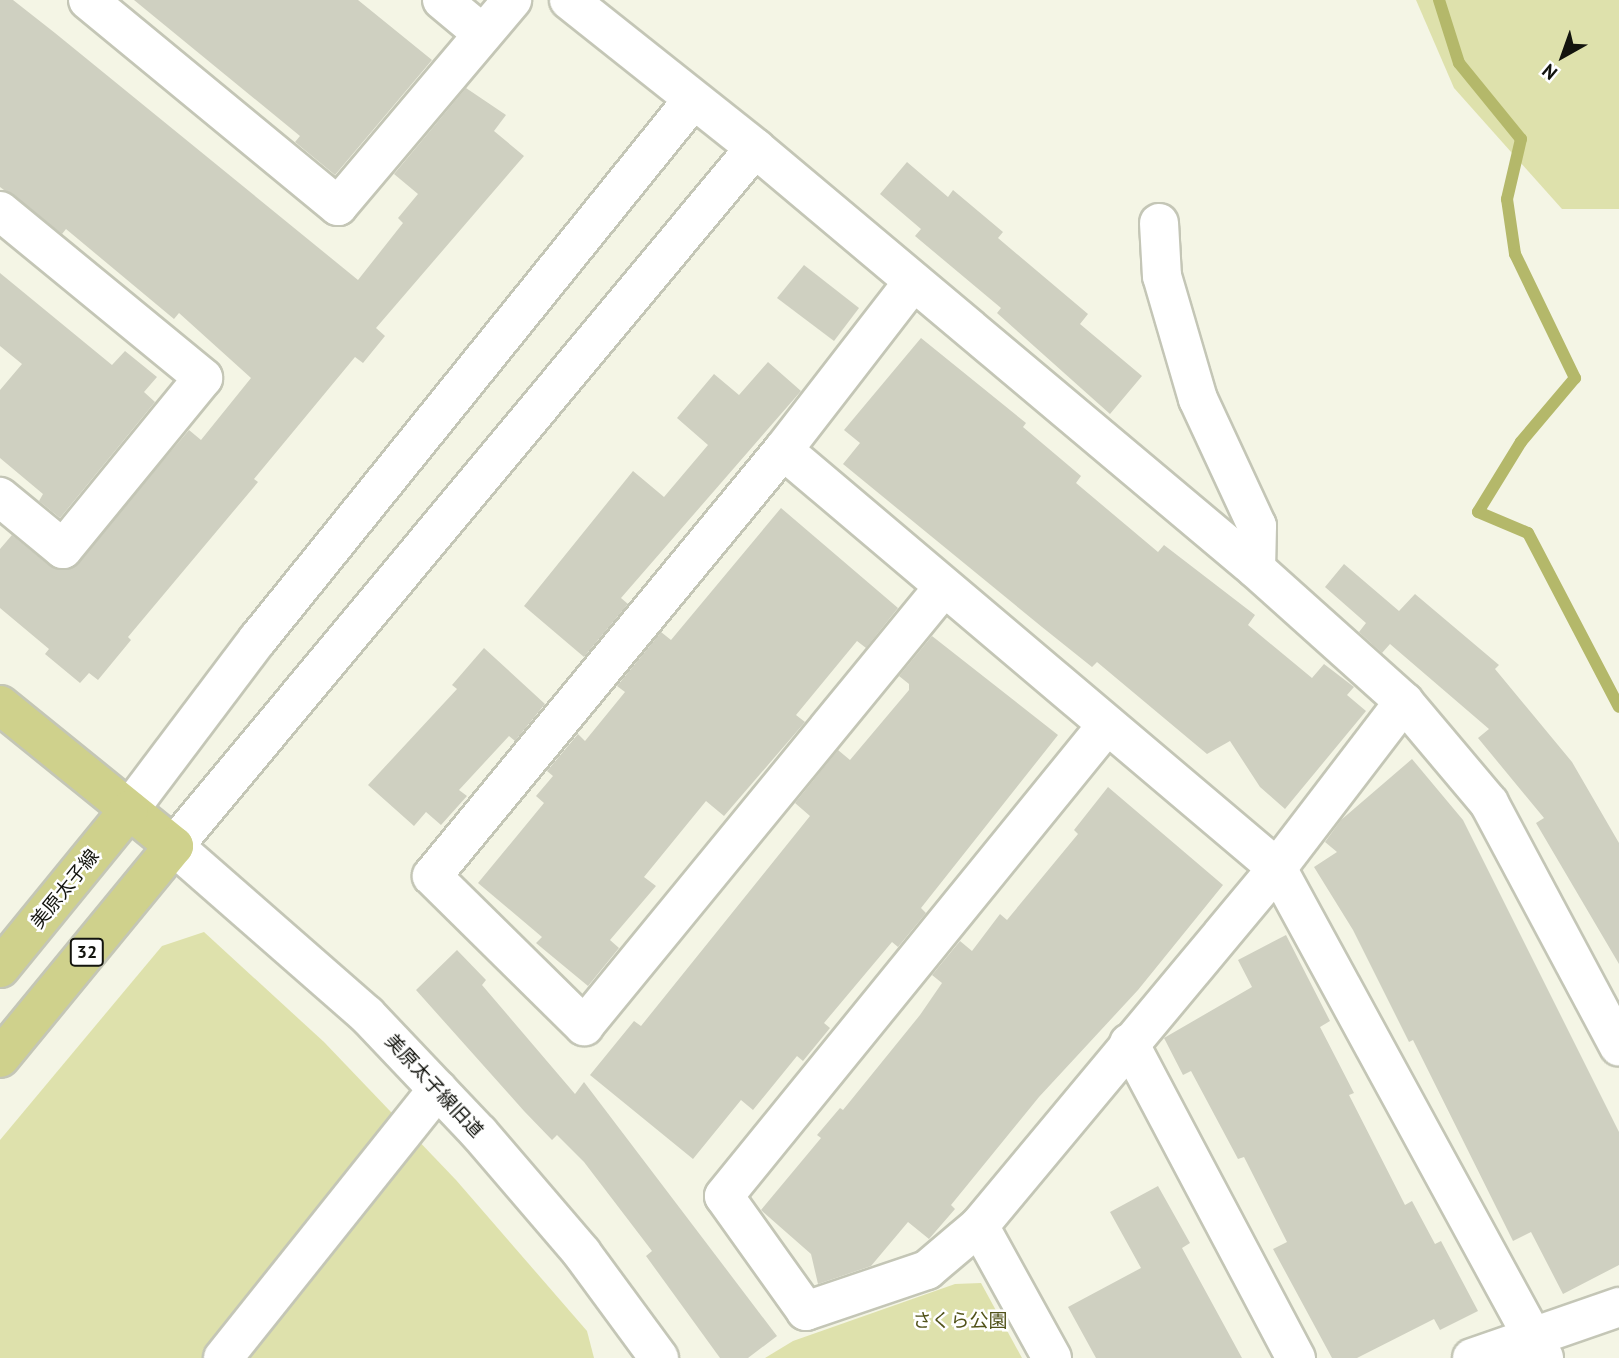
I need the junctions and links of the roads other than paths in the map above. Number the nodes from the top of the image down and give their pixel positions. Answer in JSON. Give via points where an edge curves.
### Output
{"nodes":[{"id":1,"x":88,"y":0,"type":"edge"},
{"id":2,"x":442,"y":0,"type":"edge"},
{"id":3,"x":512,"y":0,"type":"edge"},
{"id":4,"x":569,"y":0,"type":"edge"},
{"id":5,"x":483,"y":34,"type":"junction"},
{"id":6,"x":692,"y":101,"type":"junction"},
{"id":7,"x":755,"y":148,"type":"junction"},
{"id":8,"x":0,"y":211,"type":"edge"},
{"id":9,"x":1159,"y":223,"type":"dead end"},
{"id":10,"x":913,"y":282,"type":"junction"},
{"id":11,"x":783,"y":450,"type":"junction"},
{"id":12,"x":0,"y":497,"type":"edge"},
{"id":13,"x":1256,"y":569,"type":"junction"},
{"id":14,"x":943,"y":588,"type":"junction"},
{"id":15,"x":1404,"y":702,"type":"junction"},
{"id":16,"x":0,"y":705,"type":"edge"},
{"id":17,"x":1107,"y":725,"type":"junction"},
{"id":18,"x":129,"y":810,"type":"junction"},
{"id":19,"x":174,"y":846,"type":"junction"},
{"id":20,"x":1277,"y":868,"type":"junction"},
{"id":21,"x":0,"y":968,"type":"edge"},
{"id":22,"x":1129,"y":1043,"type":"junction"},
{"id":23,"x":1619,"y":1046,"type":"edge"},
{"id":24,"x":0,"y":1058,"type":"edge"},
{"id":25,"x":438,"y":1090,"type":"junction"},
{"id":26,"x":979,"y":1226,"type":"junction"},
{"id":27,"x":1619,"y":1307,"type":"edge"},
{"id":28,"x":1538,"y":1348,"type":"edge"},
{"id":29,"x":651,"y":1354,"type":"edge"},
{"id":30,"x":223,"y":1358,"type":"edge"},
{"id":31,"x":1052,"y":1358,"type":"edge"},
{"id":32,"x":1296,"y":1358,"type":"edge"},
{"id":33,"x":1472,"y":1358,"type":"edge"}],
"edges":[{"from":1,"to":5,"type":"street","via":[[338,206]]},
{"from":2,"to":5,"type":"street"},
{"from":3,"to":5,"type":"street"},
{"from":4,"to":6,"type":"street"},
{"from":6,"to":7,"type":"street"},
{"from":6,"to":18,"type":"street","via":[[258,639]]},
{"from":7,"to":10,"type":"street"},
{"from":7,"to":19,"type":"street"},
{"from":8,"to":12,"type":"street","via":[[203,378],[63,549]]},
{"from":9,"to":13,"type":"street","via":[[1161,276],[1198,399],[1257,526]]},
{"from":10,"to":11,"type":"street"},
{"from":10,"to":13,"type":"street"},
{"from":11,"to":14,"type":"street"},
{"from":11,"to":14,"type":"street","via":[[432,876],[584,1026]]},
{"from":13,"to":15,"type":"street"},
{"from":14,"to":17,"type":"street"},
{"from":15,"to":20,"type":"street"},
{"from":15,"to":23,"type":"street","via":[[1489,803]]},
{"from":16,"to":18,"type":"main road"},
{"from":17,"to":20,"type":"street"},
{"from":17,"to":26,"type":"street","via":[[724,1196],[806,1311],[928,1270]]},
{"from":18,"to":19,"type":"main road"},
{"from":18,"to":21,"type":"main road","name":"美原太子線"},
{"from":19,"to":24,"type":"main road","number":"32"},
{"from":19,"to":25,"type":"street","name":"美原太子線旧道","via":[[358,1007]]},
{"from":20,"to":22,"type":"street"},
{"from":20,"to":28,"type":"street"},
{"from":22,"to":26,"type":"street"},
{"from":22,"to":32,"type":"street"},
{"from":25,"to":29,"type":"street","name":"美原太子線旧道","via":[[582,1253]]},
{"from":25,"to":30,"type":"street"},
{"from":26,"to":31,"type":"street"},
{"from":27,"to":28,"type":"street"},
{"from":28,"to":33,"type":"street"}]}
